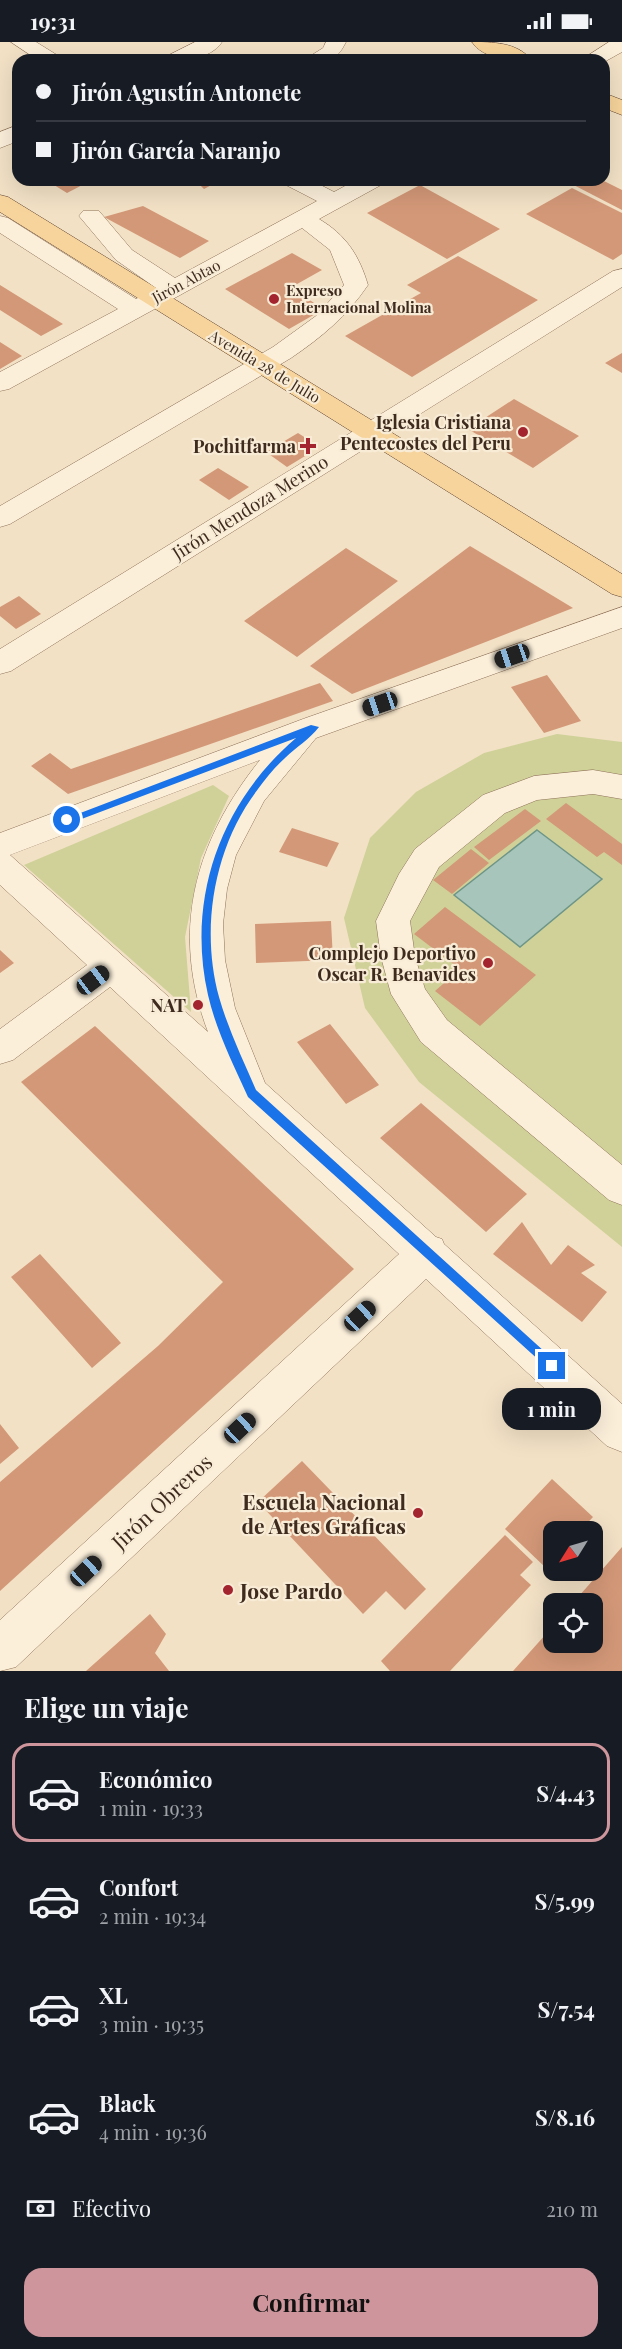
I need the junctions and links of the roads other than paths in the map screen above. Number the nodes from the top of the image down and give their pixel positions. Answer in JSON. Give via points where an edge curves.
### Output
{"nodes":[{"id":1,"x":21,"y":42,"type":"edge"},
{"id":2,"x":336,"y":42,"type":"edge"},
{"id":3,"x":482,"y":42,"type":"edge"},
{"id":4,"x":622,"y":43,"type":"edge"},
{"id":5,"x":200,"y":44,"type":"edge"},
{"id":6,"x":43,"y":54,"type":"edge"},
{"id":7,"x":184,"y":54,"type":"edge"},
{"id":8,"x":327,"y":54,"type":"edge"},
{"id":9,"x":507,"y":54,"type":"edge"},
{"id":10,"x":603,"y":54,"type":"edge"},
{"id":11,"x":305,"y":186,"type":"edge"},
{"id":12,"x":362,"y":186,"type":"edge"},
{"id":13,"x":334,"y":201,"type":"junction"},
{"id":14,"x":0,"y":202,"type":"edge"},
{"id":15,"x":91,"y":216,"type":"dead end"},
{"id":16,"x":302,"y":218,"type":"junction"},
{"id":17,"x":0,"y":223,"type":"edge"},
{"id":18,"x":622,"y":276,"type":"edge"},
{"id":19,"x":154,"y":298,"type":"junction"},
{"id":20,"x":261,"y":364,"type":"junction"},
{"id":21,"x":0,"y":383,"type":"edge"},
{"id":22,"x":372,"y":431,"type":"junction"},
{"id":23,"x":0,"y":518,"type":"edge"},
{"id":24,"x":622,"y":587,"type":"edge"},
{"id":25,"x":622,"y":617,"type":"edge"},
{"id":26,"x":0,"y":663,"type":"edge"},
{"id":27,"x":314,"y":727,"type":"junction"},
{"id":28,"x":622,"y":787,"type":"edge"},
{"id":29,"x":0,"y":846,"type":"edge"},
{"id":30,"x":0,"y":865,"type":"edge"},
{"id":31,"x":112,"y":966,"type":"junction"},
{"id":32,"x":0,"y":1049,"type":"edge"},
{"id":33,"x":252,"y":1093,"type":"junction"},
{"id":34,"x":622,"y":1188,"type":"edge"},
{"id":35,"x":428,"y":1252,"type":"junction"},
{"id":36,"x":622,"y":1432,"type":"edge"},
{"id":37,"x":0,"y":1651,"type":"edge"}],
"edges":[{"from":1,"to":6,"type":"street"},
{"from":2,"to":8,"type":"street"},
{"from":3,"to":9,"type":"main road"},
{"from":4,"to":10,"type":"street"},
{"from":5,"to":7,"type":"street"},
{"from":11,"to":13,"type":"street"},
{"from":12,"to":13,"type":"street","name":"Jirón Abtao"},
{"from":13,"to":16,"type":"street","name":"Jirón Abtao"},
{"from":14,"to":19,"type":"main road","name":"Avenida 28 de Julio"},
{"from":15,"to":19,"type":"street"},
{"from":16,"to":19,"type":"street","name":"Jirón Abtao"},
{"from":16,"to":20,"type":"street","via":[[328,233],[349,257],[356,285],[345,304],[324,323]]},
{"from":17,"to":19,"type":"street"},
{"from":18,"to":22,"type":"street","name":"Jirón Mendoza Merino"},
{"from":19,"to":20,"type":"main road","name":"Avenida 28 de Julio"},
{"from":19,"to":21,"type":"street","name":"Jirón Abtao"},
{"from":20,"to":22,"type":"main road","name":"Avenida 28 de Julio"},
{"from":20,"to":23,"type":"street"},
{"from":22,"to":24,"type":"main road","name":"Avenida 28 de Julio"},
{"from":22,"to":26,"type":"street","name":"Jirón Mendoza Merino"},
{"from":25,"to":27,"type":"street"},
{"from":27,"to":29,"type":"street"},
{"from":27,"to":33,"type":"street","via":[[253,788],[231,824],[216,864],[207,906],[206,951],[214,996]]},
{"from":28,"to":34,"type":"street","via":[[593,782],[534,788],[494,804],[427,858],[393,921],[409,994],[434,1030]]},
{"from":30,"to":31,"type":"street"},
{"from":31,"to":32,"type":"street"},
{"from":31,"to":33,"type":"street"},
{"from":33,"to":35,"type":"street"},
{"from":35,"to":36,"type":"street"},
{"from":35,"to":37,"type":"street","name":"Jirón Obreros"}]}
